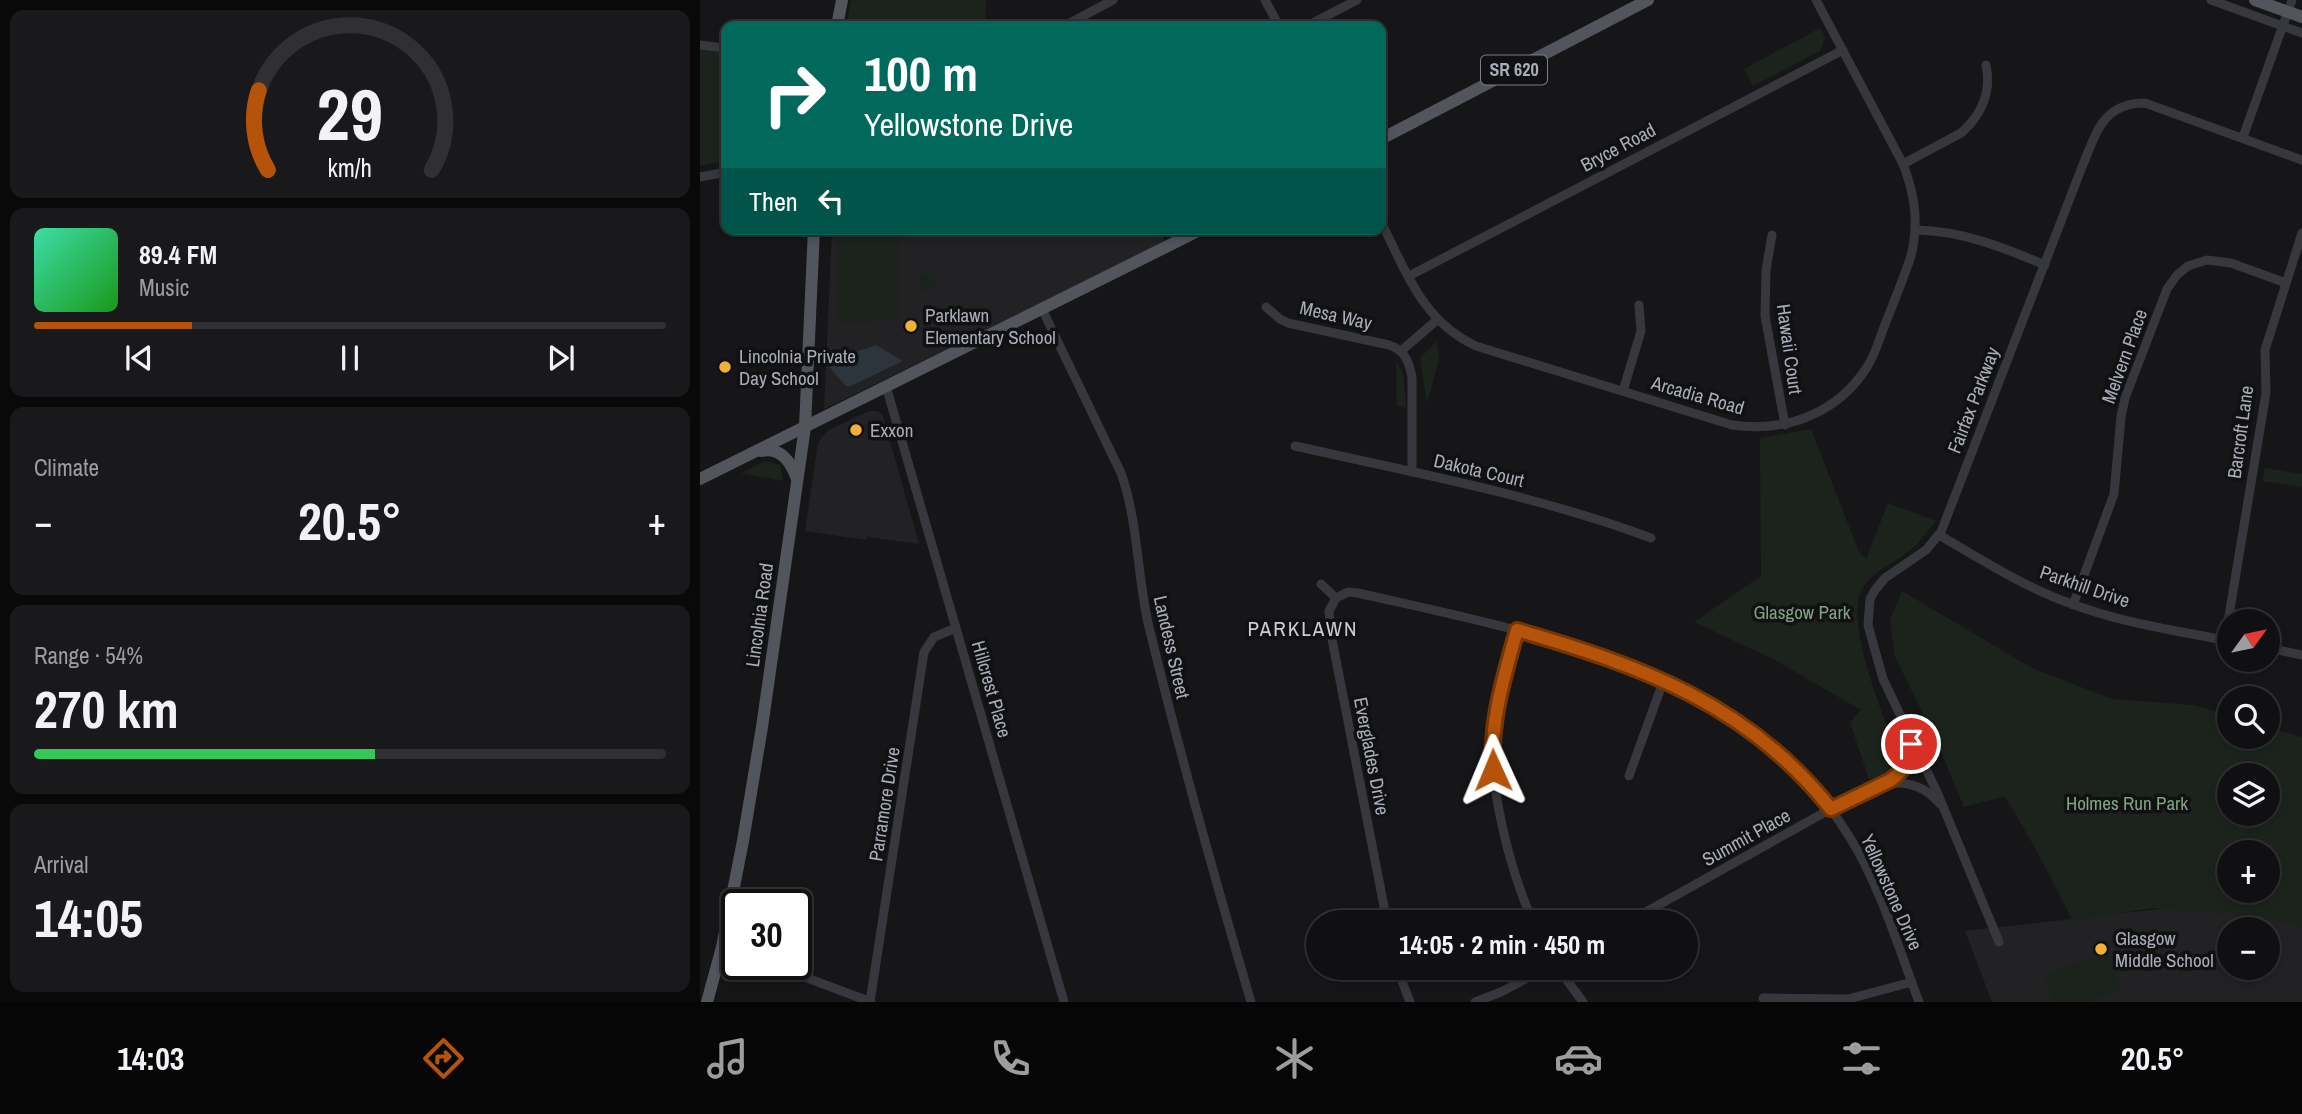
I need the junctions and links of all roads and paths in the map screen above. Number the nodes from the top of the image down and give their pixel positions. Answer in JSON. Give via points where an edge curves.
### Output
{"nodes":[{"id":1,"x":842,"y":0,"type":"edge"},
{"id":2,"x":1113,"y":0,"type":"edge"},
{"id":3,"x":1265,"y":0,"type":"edge"},
{"id":4,"x":1357,"y":0,"type":"edge"},
{"id":5,"x":1648,"y":0,"type":"edge"},
{"id":6,"x":1815,"y":0,"type":"edge"},
{"id":7,"x":2211,"y":0,"type":"edge"},
{"id":8,"x":2255,"y":0,"type":"edge"},
{"id":9,"x":2290,"y":6,"type":"edge"},
{"id":10,"x":2302,"y":17,"type":"edge"},
{"id":11,"x":838,"y":21,"type":"edge"},
{"id":12,"x":1072,"y":21,"type":"edge"},
{"id":13,"x":1276,"y":21,"type":"edge"},
{"id":14,"x":1317,"y":21,"type":"edge"},
{"id":15,"x":2283,"y":26,"type":"junction"},
{"id":16,"x":2302,"y":33,"type":"edge"},
{"id":17,"x":700,"y":45,"type":"edge"},
{"id":18,"x":721,"y":47,"type":"edge"},
{"id":19,"x":1843,"y":50,"type":"junction"},
{"id":20,"x":1986,"y":65,"type":"dead end"},
{"id":21,"x":1386,"y":136,"type":"edge"},
{"id":22,"x":2243,"y":137,"type":"junction"},
{"id":23,"x":2302,"y":160,"type":"edge"},
{"id":24,"x":1903,"y":164,"type":"junction"},
{"id":25,"x":721,"y":173,"type":"edge"},
{"id":26,"x":700,"y":177,"type":"edge"},
{"id":27,"x":1916,"y":230,"type":"junction"},
{"id":28,"x":1386,"y":232,"type":"edge"},
{"id":29,"x":2302,"y":233,"type":"edge"},
{"id":30,"x":814,"y":235,"type":"edge"},
{"id":31,"x":1190,"y":235,"type":"edge"},
{"id":32,"x":1772,"y":235,"type":"dead end"},
{"id":33,"x":2045,"y":265,"type":"junction"},
{"id":34,"x":1409,"y":276,"type":"junction"},
{"id":35,"x":2286,"y":283,"type":"junction"},
{"id":36,"x":1639,"y":305,"type":"dead end"},
{"id":37,"x":1266,"y":307,"type":"dead end"},
{"id":38,"x":1042,"y":309,"type":"junction"},
{"id":39,"x":1437,"y":320,"type":"junction"},
{"id":40,"x":1401,"y":351,"type":"junction"},
{"id":41,"x":886,"y":386,"type":"junction"},
{"id":42,"x":1623,"y":391,"type":"junction"},
{"id":43,"x":1785,"y":425,"type":"junction"},
{"id":44,"x":805,"y":427,"type":"junction"},
{"id":45,"x":1295,"y":446,"type":"dead end"},
{"id":46,"x":747,"y":455,"type":"junction"},
{"id":47,"x":1412,"y":472,"type":"junction"},
{"id":48,"x":700,"y":479,"type":"edge"},
{"id":49,"x":797,"y":482,"type":"junction"},
{"id":50,"x":1939,"y":535,"type":"junction"},
{"id":51,"x":1651,"y":538,"type":"dead end"},
{"id":52,"x":1321,"y":584,"type":"dead end"},
{"id":53,"x":1336,"y":598,"type":"junction"},
{"id":54,"x":2073,"y":605,"type":"junction"},
{"id":55,"x":2232,"y":609,"type":"edge"},
{"id":56,"x":956,"y":628,"type":"junction"},
{"id":57,"x":1517,"y":630,"type":"junction"},
{"id":58,"x":2217,"y":638,"type":"edge"},
{"id":59,"x":2280,"y":650,"type":"edge"},
{"id":60,"x":2302,"y":655,"type":"edge"},
{"id":61,"x":1663,"y":682,"type":"junction"},
{"id":62,"x":1908,"y":731,"type":"junction"},
{"id":63,"x":1629,"y":776,"type":"dead end"},
{"id":64,"x":1882,"y":784,"type":"junction"},
{"id":65,"x":1831,"y":809,"type":"junction"},
{"id":66,"x":1946,"y":813,"type":"junction"},
{"id":67,"x":733,"y":889,"type":"edge"},
{"id":68,"x":1385,"y":910,"type":"edge"},
{"id":69,"x":1529,"y":910,"type":"edge"},
{"id":70,"x":1650,"y":910,"type":"edge"},
{"id":71,"x":1999,"y":942,"type":"dead end"},
{"id":72,"x":721,"y":951,"type":"edge"},
{"id":73,"x":812,"y":980,"type":"edge"},
{"id":74,"x":1402,"y":980,"type":"edge"},
{"id":75,"x":1524,"y":980,"type":"edge"},
{"id":76,"x":1567,"y":980,"type":"edge"},
{"id":77,"x":1912,"y":982,"type":"junction"},
{"id":78,"x":1763,"y":998,"type":"dead end"},
{"id":79,"x":707,"y":1002,"type":"edge"},
{"id":80,"x":871,"y":1002,"type":"edge"},
{"id":81,"x":1064,"y":1002,"type":"edge"},
{"id":82,"x":1251,"y":1002,"type":"edge"},
{"id":83,"x":1410,"y":1002,"type":"edge"},
{"id":84,"x":1475,"y":1002,"type":"edge"},
{"id":85,"x":1583,"y":1002,"type":"edge"},
{"id":86,"x":1919,"y":1002,"type":"edge"}],
"edges":[{"from":1,"to":11,"type":"main road"},
{"from":2,"to":12,"type":"street"},
{"from":3,"to":13,"type":"street"},
{"from":4,"to":14,"type":"street"},
{"from":5,"to":21,"type":"main road","number":"SR 620"},
{"from":6,"to":19,"type":"street","name":"Arcadia Road"},
{"from":7,"to":15,"type":"street"},
{"from":8,"to":9,"type":"main road"},
{"from":9,"to":10,"type":"main road"},
{"from":9,"to":15,"type":"street"},
{"from":15,"to":16,"type":"street"},
{"from":15,"to":22,"type":"street"},
{"from":17,"to":18,"type":"street"},
{"from":19,"to":24,"type":"street","name":"Arcadia Road"},
{"from":19,"to":34,"type":"street","name":"Bryce Road"},
{"from":20,"to":24,"type":"street","via":[[1987,91],[1969,126]]},
{"from":22,"to":23,"type":"street"},
{"from":22,"to":33,"type":"street","name":"Fairfax Parkway","via":[[2145,103],[2114,110],[2097,130]]},
{"from":24,"to":27,"type":"street","name":"Arcadia Road","via":[[1914,199]]},
{"from":25,"to":26,"type":"street"},
{"from":27,"to":33,"type":"street","via":[[1973,237]]},
{"from":27,"to":43,"type":"street","name":"Arcadia Road","via":[[1903,280],[1866,368],[1830,405]]},
{"from":28,"to":34,"type":"street","name":"Arcadia Road"},
{"from":29,"to":35,"type":"street","name":"Barcroft Lane"},
{"from":30,"to":44,"type":"main road","name":"Lincolnia Road"},
{"from":31,"to":38,"type":"main road"},
{"from":32,"to":43,"type":"street","name":"Hawaii Court","via":[[1765,316]]},
{"from":33,"to":50,"type":"street","name":"Fairfax Parkway"},
{"from":34,"to":39,"type":"street","name":"Arcadia Road"},
{"from":35,"to":54,"type":"street","name":"Melvern Place","via":[[2231,263],[2207,260],[2188,266],[2170,282],[2125,398],[2114,494]]},
{"from":35,"to":55,"type":"street","name":"Barcroft Lane","via":[[2265,350],[2266,393]]},
{"from":36,"to":42,"type":"street","via":[[1641,331]]},
{"from":37,"to":40,"type":"street","name":"Mesa Way","via":[[1289,323]]},
{"from":38,"to":41,"type":"main road"},
{"from":38,"to":82,"type":"street","name":"Landess Street","via":[[1127,492],[1142,596],[1179,750]]},
{"from":39,"to":40,"type":"street"},
{"from":39,"to":42,"type":"street","name":"Arcadia Road","via":[[1476,345]]},
{"from":40,"to":47,"type":"street","via":[[1412,377]]},
{"from":41,"to":44,"type":"main road"},
{"from":41,"to":56,"type":"street","name":"Hillcrest Place"},
{"from":42,"to":43,"type":"street","name":"Arcadia Road","via":[[1732,425]]},
{"from":44,"to":46,"type":"main road"},
{"from":44,"to":49,"type":"main road","name":"Lincolnia Road"},
{"from":45,"to":47,"type":"street","name":"Dakota Court"},
{"from":46,"to":48,"type":"main road"},
{"from":46,"to":49,"type":"main road","via":[[765,449],[777,451],[788,460]]},
{"from":47,"to":51,"type":"street","name":"Dakota Court","via":[[1565,509]]},
{"from":49,"to":67,"type":"main road","name":"Lincolnia Road","via":[[762,727]]},
{"from":50,"to":54,"type":"street","name":"Parkhill Drive","via":[[2003,573]]},
{"from":50,"to":62,"type":"street","name":"Fairfax Parkway","via":[[1881,582],[1870,599],[1868,625],[1877,662]]},
{"from":52,"to":53,"type":"street"},
{"from":53,"to":57,"type":"street","name":"Yellowstone Drive","via":[[1358,593]]},
{"from":53,"to":68,"type":"street","name":"Everglades Drive","via":[[1329,611],[1331,635]]},
{"from":54,"to":58,"type":"street","name":"Parkhill Drive"},
{"from":56,"to":80,"type":"street","name":"Parramore Drive","via":[[934,638],[924,652]]},
{"from":56,"to":81,"type":"street","name":"Hillcrest Place"},
{"from":57,"to":61,"type":"street","name":"Yellowstone Drive"},
{"from":57,"to":69,"type":"street","via":[[1496,704],[1493,770],[1511,861]]},
{"from":59,"to":60,"type":"street"},
{"from":61,"to":63,"type":"street"},
{"from":61,"to":65,"type":"street","name":"Yellowstone Drive","via":[[1710,704],[1758,735]]},
{"from":62,"to":64,"type":"street","name":"Summit Place","via":[[1911,748],[1905,766]]},
{"from":62,"to":66,"type":"street","name":"Fairfax Parkway"},
{"from":64,"to":65,"type":"street","name":"Summit Place"},
{"from":64,"to":66,"type":"street","via":[[1915,786],[1935,798]]},
{"from":65,"to":70,"type":"street","name":"Summit Place"},
{"from":65,"to":77,"type":"street","name":"Yellowstone Drive","via":[[1871,877]]},
{"from":66,"to":71,"type":"street","name":"Fairfax Parkway"},
{"from":72,"to":79,"type":"main road","name":"Lincolnia Road"},
{"from":73,"to":80,"type":"street"},
{"from":74,"to":83,"type":"street"},
{"from":75,"to":84,"type":"street"},
{"from":76,"to":85,"type":"street"},
{"from":77,"to":78,"type":"street","via":[[1848,999]]},
{"from":77,"to":86,"type":"street","name":"Yellowstone Drive"}]}
